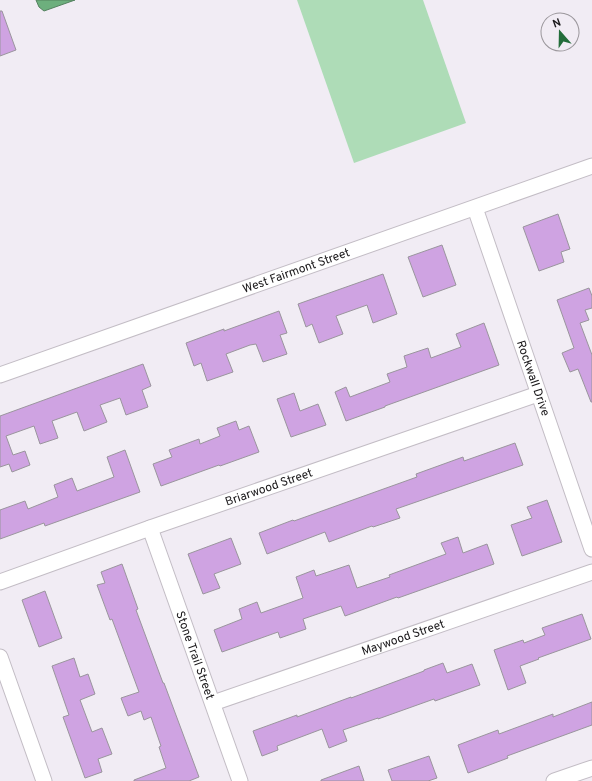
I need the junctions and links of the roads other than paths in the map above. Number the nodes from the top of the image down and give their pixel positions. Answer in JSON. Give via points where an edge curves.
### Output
{"nodes":[{"id":1,"x":592,"y":166,"type":"edge"},
{"id":2,"x":475,"y":208,"type":"junction"},
{"id":3,"x":0,"y":375,"type":"edge"},
{"id":4,"x":538,"y":394,"type":"junction"},
{"id":5,"x":150,"y":528,"type":"junction"},
{"id":6,"x":592,"y":549,"type":"edge"},
{"id":7,"x":592,"y":572,"type":"edge"},
{"id":8,"x":0,"y":582,"type":"edge"},
{"id":9,"x":0,"y":657,"type":"edge"},
{"id":10,"x":5,"y":689,"type":"edge"},
{"id":11,"x":213,"y":703,"type":"junction"},
{"id":12,"x":592,"y":768,"type":"edge"},
{"id":13,"x":44,"y":781,"type":"edge"},
{"id":14,"x":240,"y":781,"type":"edge"},
{"id":15,"x":554,"y":781,"type":"edge"}],
"edges":[{"from":1,"to":2,"type":"street","name":"West Fairmont Street"},
{"from":2,"to":3,"type":"street","name":"West Fairmont Street"},
{"from":2,"to":4,"type":"street","name":"Rockwall Drive"},
{"from":4,"to":5,"type":"street","name":"Briarwood Street"},
{"from":4,"to":6,"type":"street","name":"Rockwall Drive"},
{"from":5,"to":8,"type":"street","name":"Briarwood Street"},
{"from":5,"to":11,"type":"street","name":"Stone Trail Street"},
{"from":7,"to":11,"type":"street","name":"Maywood Street"},
{"from":9,"to":10,"type":"street"},
{"from":10,"to":13,"type":"street"},
{"from":11,"to":14,"type":"street","name":"Stone Trail Street"},
{"from":12,"to":15,"type":"street"}]}
